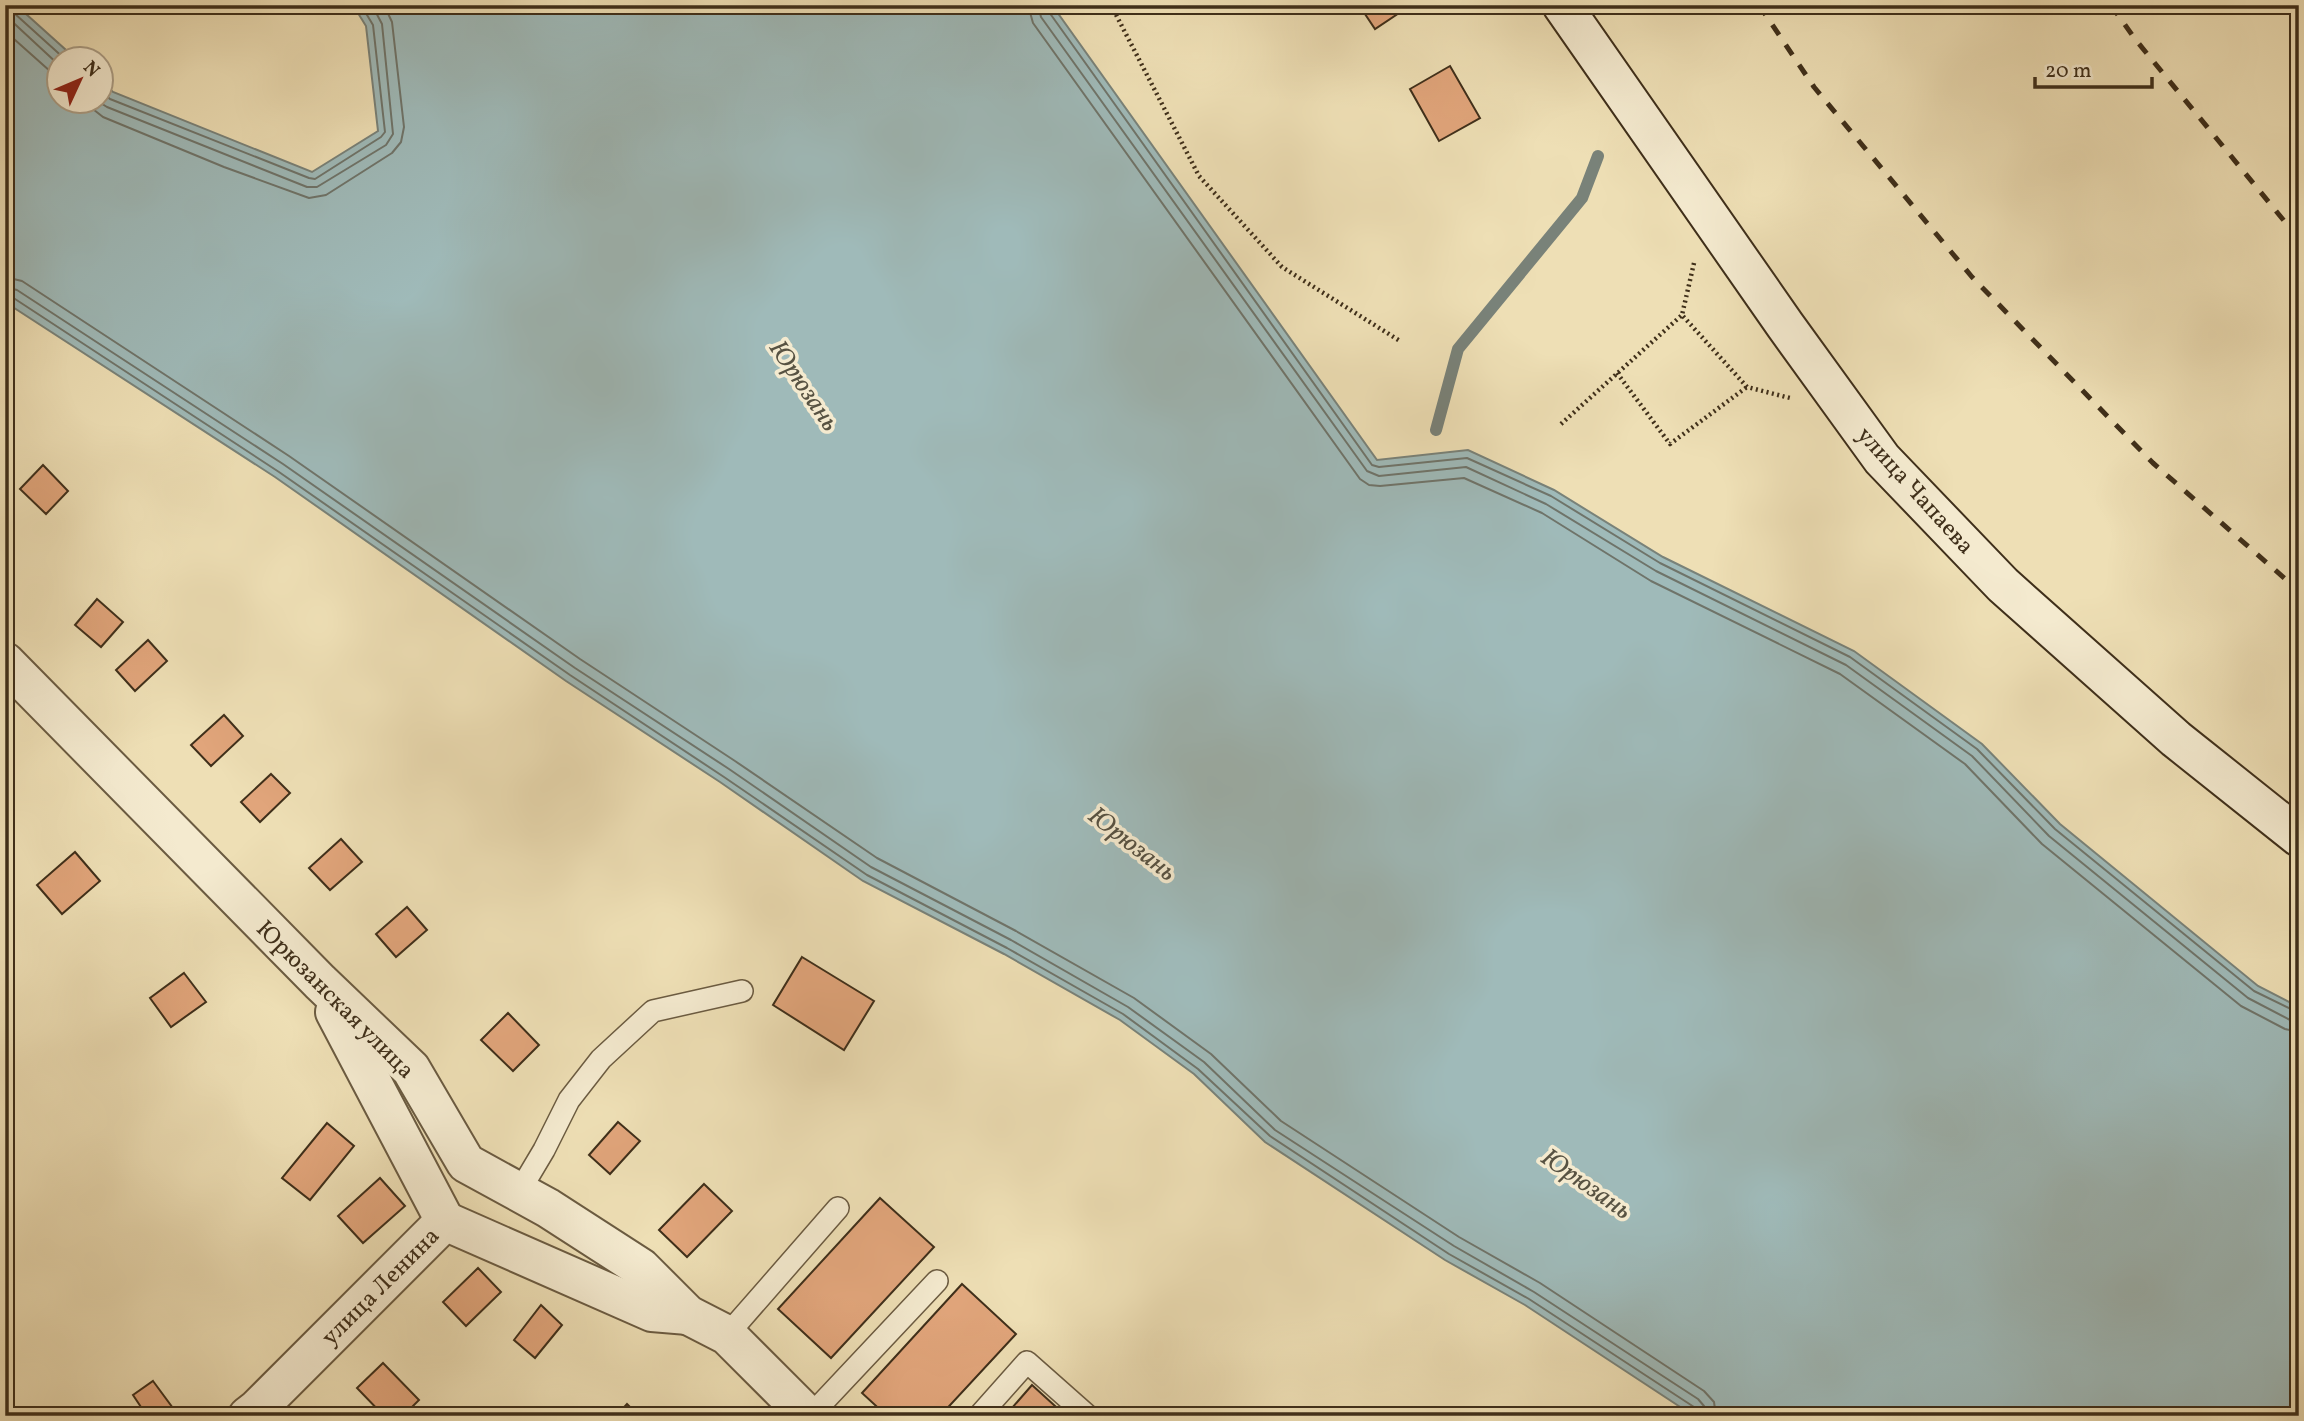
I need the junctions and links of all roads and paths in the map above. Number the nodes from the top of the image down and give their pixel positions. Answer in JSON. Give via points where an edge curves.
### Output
{"nodes":[{"id":1,"x":1111,"y":5,"type":"edge"},
{"id":2,"x":1562,"y":5,"type":"edge"},
{"id":3,"x":1705,"y":211,"type":"junction"},
{"id":4,"x":1682,"y":315,"type":"junction"},
{"id":5,"x":1400,"y":341,"type":"dead end"},
{"id":6,"x":1617,"y":373,"type":"junction"},
{"id":7,"x":1746,"y":387,"type":"junction"},
{"id":8,"x":1848,"y":412,"type":"junction"},
{"id":9,"x":1561,"y":424,"type":"dead end"},
{"id":10,"x":5,"y":662,"type":"edge"},
{"id":11,"x":2299,"y":837,"type":"edge"},
{"id":12,"x":320,"y":982,"type":"junction"},
{"id":13,"x":742,"y":991,"type":"dead end"},
{"id":14,"x":519,"y":1192,"type":"junction"},
{"id":15,"x":838,"y":1208,"type":"dead end"},
{"id":16,"x":445,"y":1221,"type":"junction"},
{"id":17,"x":937,"y":1281,"type":"dead end"},
{"id":18,"x":688,"y":1315,"type":"junction"},
{"id":19,"x":727,"y":1335,"type":"junction"},
{"id":20,"x":248,"y":1416,"type":"edge"},
{"id":21,"x":809,"y":1416,"type":"edge"},
{"id":22,"x":979,"y":1416,"type":"edge"},
{"id":23,"x":1088,"y":1416,"type":"edge"}],
"edges":[{"from":1,"to":5,"type":"path","via":[[1199,176],[1282,267]]},
{"from":2,"to":3,"type":"street","name":"улица Чапаева"},
{"from":3,"to":4,"type":"path"},
{"from":3,"to":8,"type":"street","name":"улица Чапаева"},
{"from":4,"to":6,"type":"path"},
{"from":4,"to":7,"type":"path"},
{"from":6,"to":7,"type":"path","via":[[1670,444]]},
{"from":6,"to":9,"type":"path"},
{"from":7,"to":8,"type":"path"},
{"from":8,"to":11,"type":"street","name":"улица Чапаева","via":[[1882,459],[2003,585],[2176,739]]},
{"from":10,"to":12,"type":"street","name":"Юрюзанская улица"},
{"from":12,"to":14,"type":"street","name":"Юрюзанская улица","via":[[411,1069],[466,1163]]},
{"from":12,"to":16,"type":"street"},
{"from":13,"to":14,"type":"lane","via":[[653,1011],[601,1059],[569,1100]]},
{"from":14,"to":18,"type":"street","name":"Юрюзанская улица","via":[[641,1268]]},
{"from":15,"to":19,"type":"lane"},
{"from":16,"to":18,"type":"street","name":"улица Ленина","via":[[652,1312]]},
{"from":16,"to":20,"type":"street","name":"улица Ленина"},
{"from":17,"to":21,"type":"lane"},
{"from":18,"to":19,"type":"street","name":"Юрюзанская улица"},
{"from":19,"to":21,"type":"street","name":"Юрюзанская улица"},
{"from":22,"to":23,"type":"lane","via":[[1027,1362]]}]}
